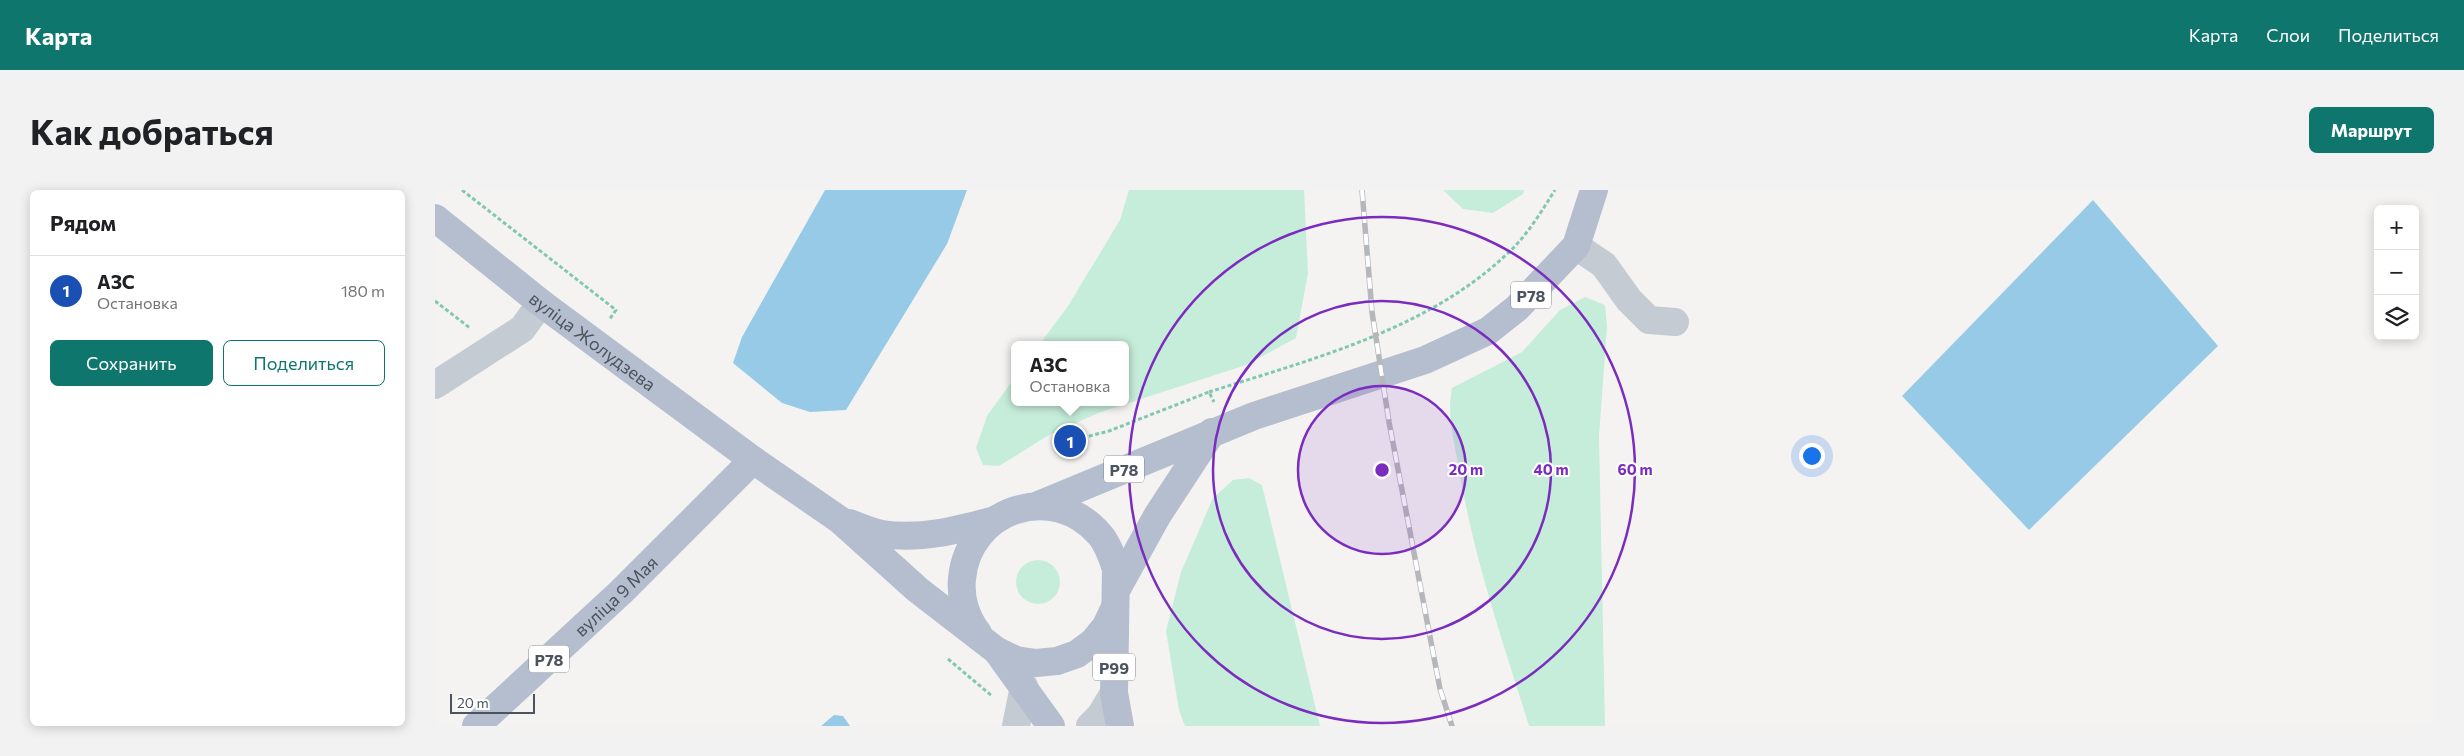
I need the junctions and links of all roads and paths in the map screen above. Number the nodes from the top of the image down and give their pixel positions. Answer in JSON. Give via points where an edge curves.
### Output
{"nodes":[{"id":1,"x":1555,"y":190,"type":"edge"},
{"id":2,"x":1594,"y":190,"type":"edge"},
{"id":3,"x":435,"y":218,"type":"edge"},
{"id":4,"x":1576,"y":246,"type":"junction"},
{"id":5,"x":435,"y":301,"type":"edge"},
{"id":6,"x":541,"y":303,"type":"junction"},
{"id":7,"x":1675,"y":322,"type":"dead end"},
{"id":8,"x":493,"y":347,"type":"junction"},
{"id":9,"x":435,"y":385,"type":"edge"},
{"id":10,"x":1209,"y":392,"type":"dead end"},
{"id":11,"x":1212,"y":432,"type":"junction"},
{"id":12,"x":753,"y":460,"type":"junction"},
{"id":13,"x":1036,"y":506,"type":"junction"},
{"id":14,"x":840,"y":520,"type":"junction"},
{"id":15,"x":995,"y":520,"type":"junction"},
{"id":16,"x":1116,"y":597,"type":"junction"},
{"id":17,"x":991,"y":646,"type":"junction"},
{"id":18,"x":948,"y":658,"type":"dead end"},
{"id":19,"x":1024,"y":686,"type":"junction"},
{"id":20,"x":1114,"y":693,"type":"junction"},
{"id":21,"x":998,"y":700,"type":"dead end"},
{"id":22,"x":476,"y":726,"type":"edge"},
{"id":23,"x":1016,"y":726,"type":"edge"},
{"id":24,"x":1051,"y":726,"type":"edge"},
{"id":25,"x":1089,"y":726,"type":"edge"},
{"id":26,"x":1119,"y":726,"type":"edge"}],
"edges":[{"from":1,"to":10,"type":"path","via":[[1538,218],[1508,254],[1459,293],[1410,319],[1322,356]]},
{"from":2,"to":4,"type":"main road","number":"Р78"},
{"from":3,"to":6,"type":"main road","name":"вуліца Жолудзева"},
{"from":4,"to":7,"type":"lane","via":[[1604,265],[1629,300],[1649,320]]},
{"from":4,"to":11,"type":"main road","number":"Р78","via":[[1517,308],[1488,331],[1425,360]]},
{"from":5,"to":8,"type":"path"},
{"from":6,"to":8,"type":"lane","via":[[522,328]]},
{"from":6,"to":12,"type":"main road","name":"вуліца Жолудзева"},
{"from":8,"to":9,"type":"lane"},
{"from":11,"to":13,"type":"main road","number":"Р78"},
{"from":11,"to":16,"type":"main road","number":"Р78","via":[[1157,516]]},
{"from":12,"to":14,"type":"main road","number":"Р78"},
{"from":12,"to":22,"type":"main road","name":"вуліца 9 Мая","number":"Р78","via":[[621,592]]},
{"from":13,"to":15,"type":"main road","number":"Р78","via":[[1014,510]]},
{"from":13,"to":16,"type":"main road","number":"Р78","via":[[1072,513],[1088,522],[1101,536],[1111,551],[1116,569]]},
{"from":14,"to":15,"type":"main road","number":"Р78","via":[[881,534],[909,536],[952,532]]},
{"from":14,"to":17,"type":"main road","number":"Р78","via":[[918,590]]},
{"from":15,"to":17,"type":"main road","number":"Р78","via":[[969,549],[961,588],[964,607],[972,625]]},
{"from":16,"to":17,"type":"main road","number":"Р78","via":[[1106,626],[1077,654],[1057,661],[1036,663],[1016,660]]},
{"from":16,"to":20,"type":"main road","number":"Р99"},
{"from":17,"to":19,"type":"main road"},
{"from":18,"to":21,"type":"path"},
{"from":19,"to":23,"type":"lane"},
{"from":19,"to":24,"type":"main road"},
{"from":20,"to":25,"type":"lane","via":[[1100,716]]},
{"from":20,"to":26,"type":"main road","number":"Р99"}]}
